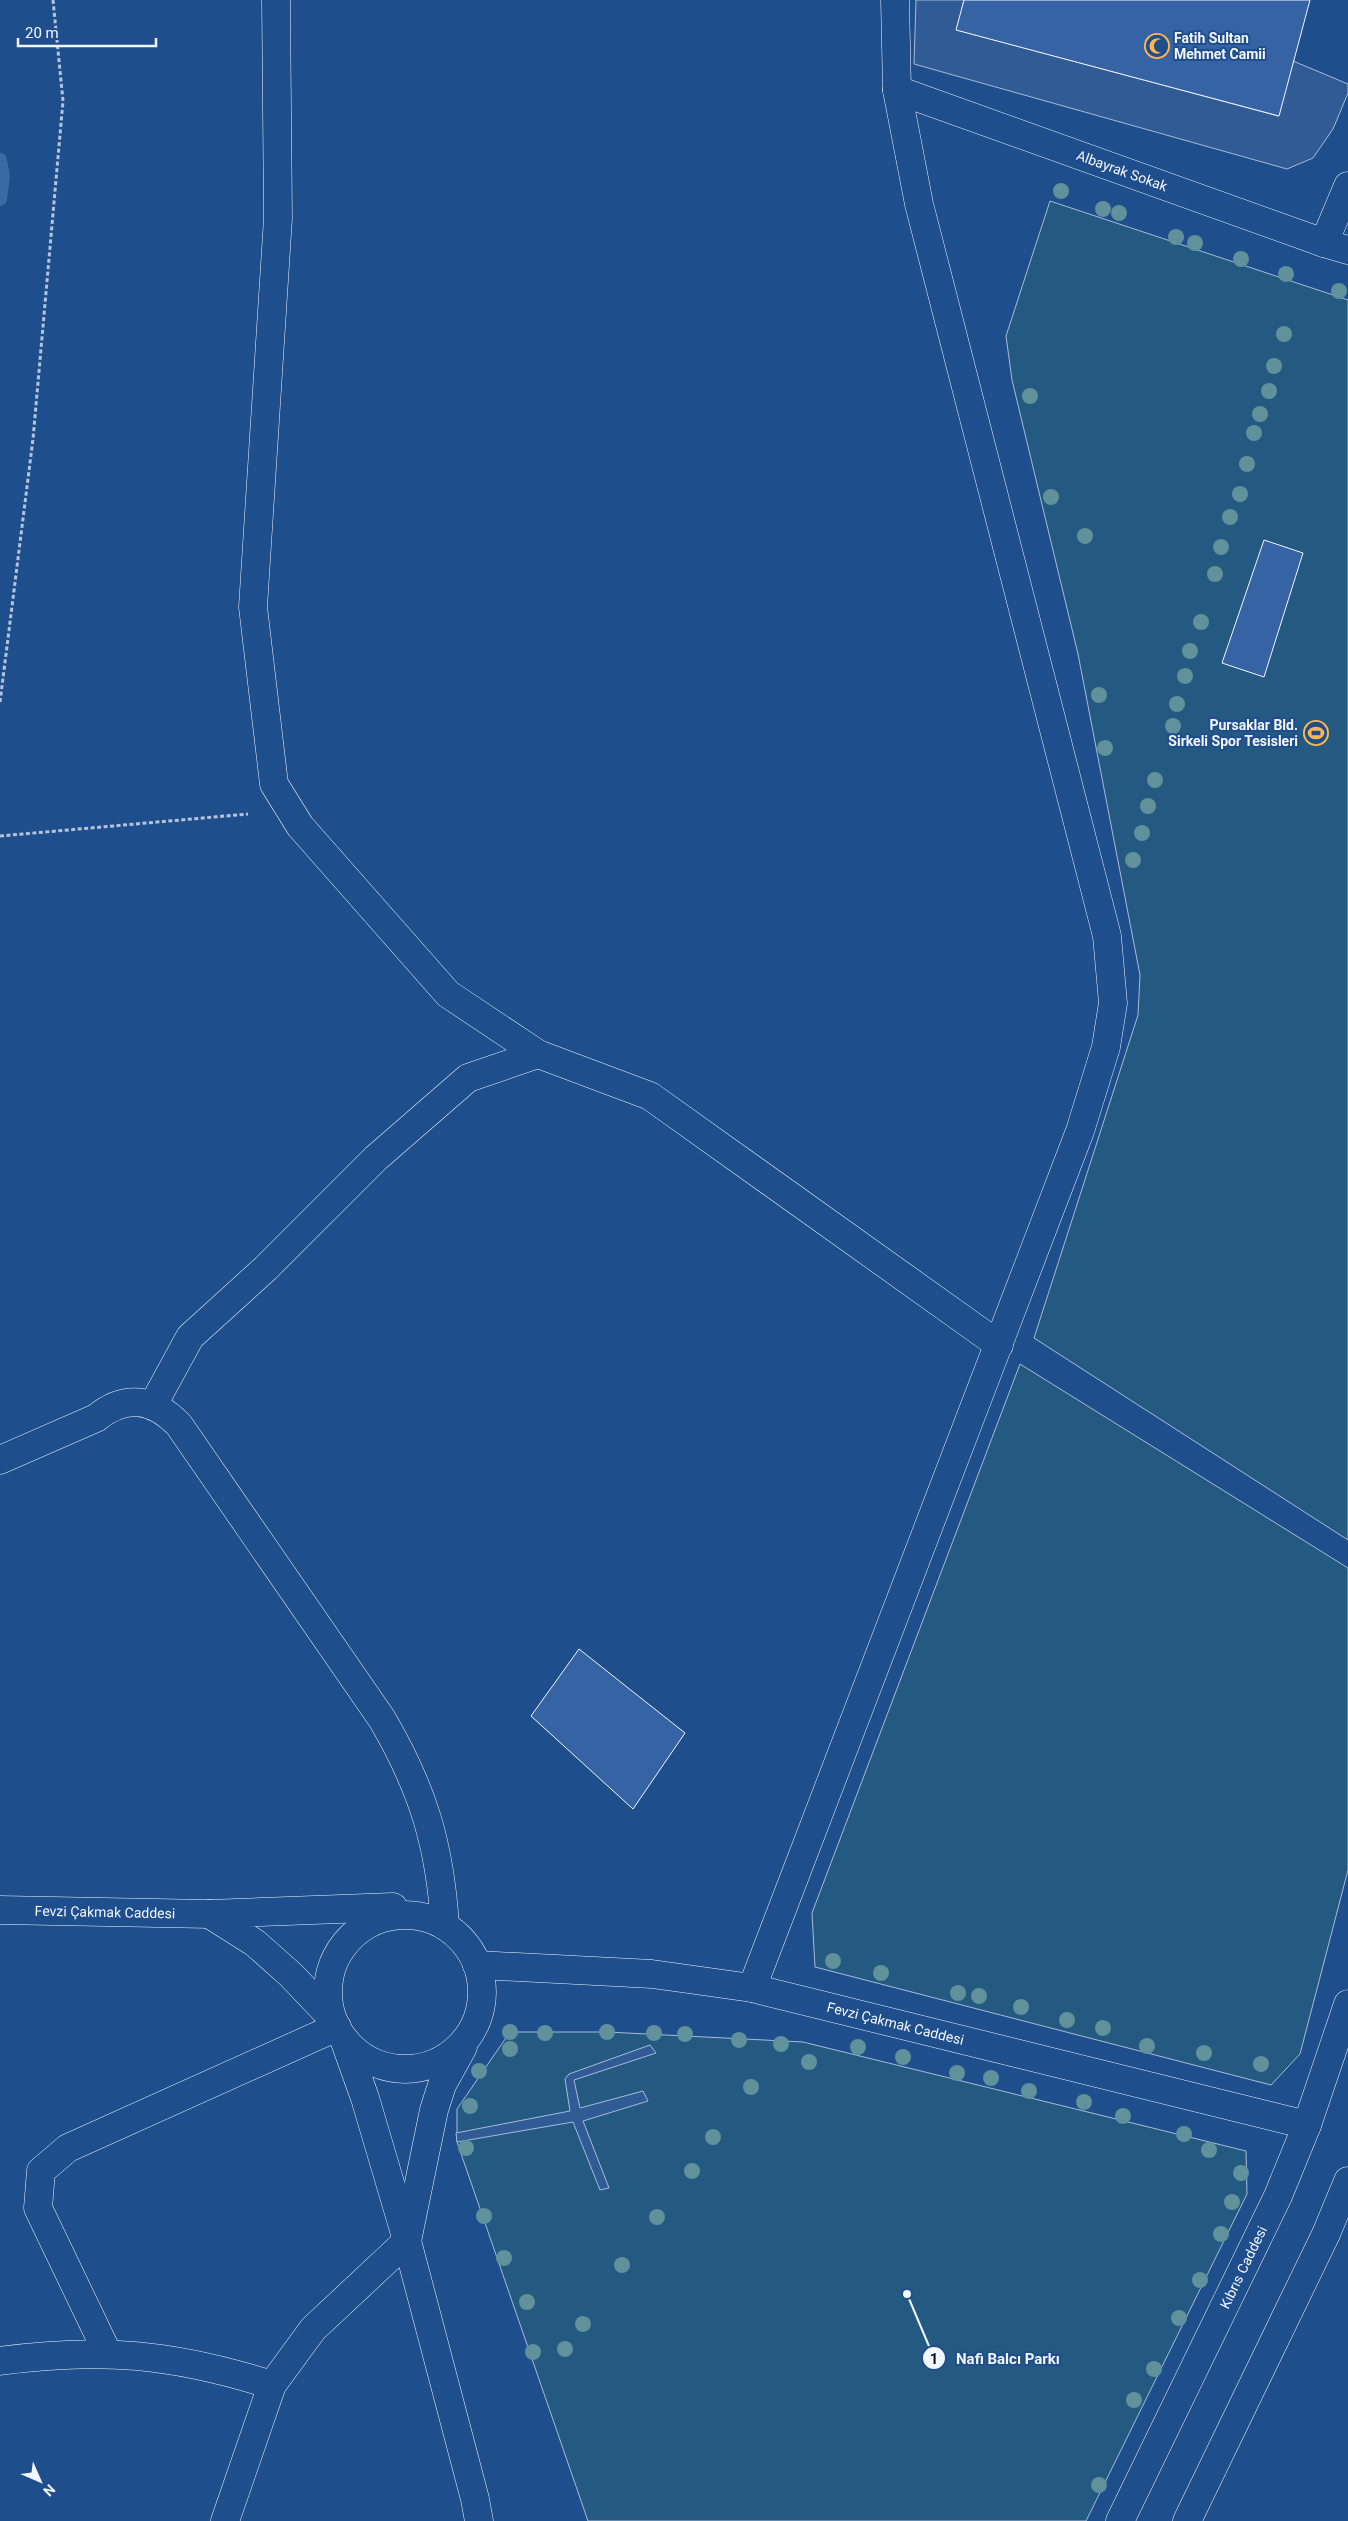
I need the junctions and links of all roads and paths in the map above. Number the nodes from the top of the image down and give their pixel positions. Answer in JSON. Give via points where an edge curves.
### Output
{"nodes":[{"id":1,"x":53,"y":0,"type":"edge"},
{"id":2,"x":276,"y":0,"type":"edge"},
{"id":3,"x":895,"y":0,"type":"edge"},
{"id":4,"x":897,"y":90,"type":"junction"},
{"id":5,"x":1348,"y":186,"type":"edge"},
{"id":6,"x":1336,"y":247,"type":"edge"},
{"id":7,"x":0,"y":702,"type":"edge"},
{"id":8,"x":290,"y":810,"type":"junction"},
{"id":9,"x":0,"y":836,"type":"edge"},
{"id":10,"x":538,"y":1054,"type":"junction"},
{"id":11,"x":999,"y":1345,"type":"junction"},
{"id":12,"x":153,"y":1405,"type":"junction"},
{"id":13,"x":0,"y":1460,"type":"edge"},
{"id":14,"x":0,"y":1910,"type":"edge"},
{"id":15,"x":209,"y":1914,"type":"junction"},
{"id":16,"x":433,"y":1921,"type":"junction"},
{"id":17,"x":477,"y":1965,"type":"junction"},
{"id":18,"x":752,"y":1988,"type":"junction"},
{"id":19,"x":1348,"y":2004,"type":"edge"},
{"id":20,"x":337,"y":2028,"type":"junction"},
{"id":21,"x":469,"y":2036,"type":"junction"},
{"id":22,"x":1307,"y":2125,"type":"junction"},
{"id":23,"x":1348,"y":2181,"type":"edge"},
{"id":24,"x":407,"y":2241,"type":"junction"},
{"id":25,"x":108,"y":2354,"type":"junction"},
{"id":26,"x":0,"y":2361,"type":"edge"},
{"id":27,"x":272,"y":2385,"type":"junction"},
{"id":28,"x":225,"y":2521,"type":"edge"},
{"id":29,"x":479,"y":2521,"type":"edge"},
{"id":30,"x":1120,"y":2521,"type":"edge"},
{"id":31,"x":1187,"y":2521,"type":"edge"}],
"edges":[{"from":1,"to":7,"type":"path","via":[[63,101],[32,439]]},
{"from":2,"to":8,"type":"street","via":[[278,218],[253,607],[274,784]]},
{"from":3,"to":4,"type":"street"},
{"from":4,"to":6,"type":"street","name":"Albayrak Sokak"},
{"from":4,"to":11,"type":"street","via":[[919,204],[1107,936],[1111,966],[1114,1003],[1103,1056],[1080,1131]]},
{"from":5,"to":6,"type":"street"},
{"from":8,"to":9,"type":"path"},
{"from":8,"to":10,"type":"street","via":[[348,883],[448,994]]},
{"from":10,"to":11,"type":"street","via":[[650,1096]]},
{"from":10,"to":12,"type":"street","via":[[468,1078],[376,1158],[266,1268],[190,1337]]},
{"from":11,"to":18,"type":"street"},
{"from":12,"to":13,"type":"street","via":[[136,1402],[107,1409],[96,1418]]},
{"from":12,"to":16,"type":"street","via":[[167,1413],[179,1426],[382,1719],[400,1750],[416,1783],[435,1844],[443,1889]]},
{"from":14,"to":15,"type":"street","name":"Fevzi Çakmak Caddesi"},
{"from":15,"to":16,"type":"street","name":"Fevzi Çakmak Caddesi","via":[[392,1907]]},
{"from":15,"to":20,"type":"street","via":[[255,1943],[291,1975]]},
{"from":16,"to":17,"type":"street","via":[[464,1943]]},
{"from":16,"to":20,"type":"street","via":[[394,1916],[385,1918],[368,1924],[347,1941],[333,1964],[328,1990]]},
{"from":17,"to":18,"type":"street","name":"Fevzi Çakmak Caddesi","via":[[652,1974]]},
{"from":17,"to":21,"type":"street","via":[[482,1989],[479,2013]]},
{"from":18,"to":22,"type":"street","name":"Fevzi Çakmak Caddesi"},
{"from":19,"to":22,"type":"street","name":"Kıbrıs Caddesi"},
{"from":20,"to":21,"type":"street","via":[[362,2057],[384,2067],[408,2070],[431,2065],[453,2053]]},
{"from":20,"to":24,"type":"street","via":[[365,2098]]},
{"from":20,"to":25,"type":"street","via":[[68,2148],[41,2171],[38,2208]]},
{"from":21,"to":24,"type":"street","via":[[442,2085],[434,2110]]},
{"from":22,"to":30,"type":"street","name":"Kıbrıs Caddesi","via":[[1278,2196]]},
{"from":23,"to":31,"type":"street","via":[[1326,2234]]},
{"from":24,"to":27,"type":"street","via":[[313,2329]]},
{"from":24,"to":29,"type":"street"},
{"from":25,"to":26,"type":"street","via":[[77,2353]]},
{"from":25,"to":27,"type":"street","via":[[176,2359]]},
{"from":27,"to":28,"type":"street"}]}
